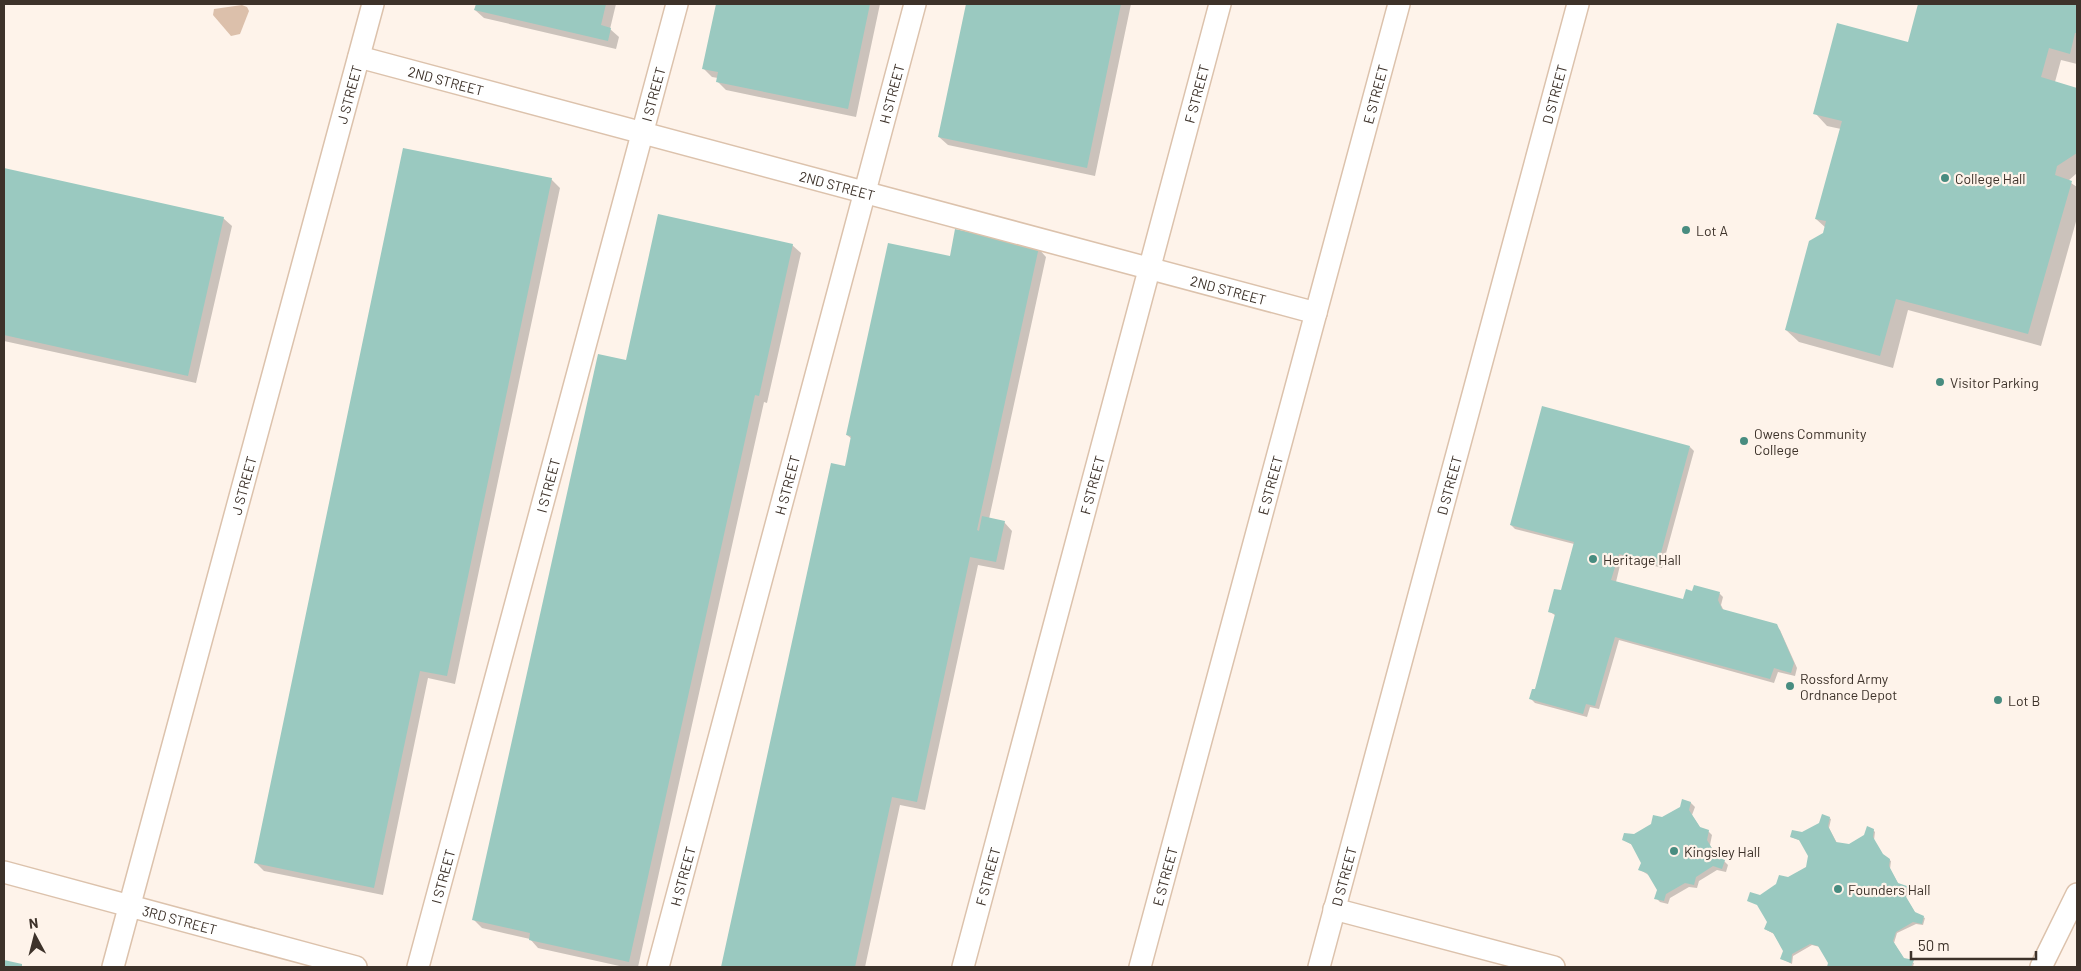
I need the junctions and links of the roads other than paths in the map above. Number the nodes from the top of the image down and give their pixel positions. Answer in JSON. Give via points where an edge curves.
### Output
{"nodes":[{"id":1,"x":373,"y":4,"type":"edge"},
{"id":2,"x":677,"y":4,"type":"edge"},
{"id":3,"x":916,"y":4,"type":"edge"},
{"id":4,"x":1220,"y":4,"type":"edge"},
{"id":5,"x":1398,"y":4,"type":"edge"},
{"id":6,"x":1578,"y":4,"type":"edge"},
{"id":7,"x":359,"y":57,"type":"junction"},
{"id":8,"x":642,"y":131,"type":"junction"},
{"id":9,"x":865,"y":192,"type":"junction"},
{"id":10,"x":1150,"y":269,"type":"junction"},
{"id":11,"x":1316,"y":314,"type":"junction"},
{"id":12,"x":4,"y":872,"type":"edge"},
{"id":13,"x":2077,"y":894,"type":"edge"},
{"id":14,"x":129,"y":906,"type":"junction"},
{"id":15,"x":1334,"y":909,"type":"junction"},
{"id":16,"x":112,"y":967,"type":"edge"},
{"id":17,"x":356,"y":967,"type":"edge"},
{"id":18,"x":418,"y":967,"type":"edge"},
{"id":19,"x":658,"y":967,"type":"edge"},
{"id":20,"x":962,"y":967,"type":"edge"},
{"id":21,"x":1140,"y":967,"type":"edge"},
{"id":22,"x":1319,"y":967,"type":"edge"},
{"id":23,"x":1554,"y":967,"type":"edge"},
{"id":24,"x":2042,"y":967,"type":"edge"}],
"edges":[{"from":1,"to":7,"type":"street","name":"J STREET"},
{"from":2,"to":8,"type":"street","name":"I STREET"},
{"from":3,"to":9,"type":"street","name":"H STREET"},
{"from":4,"to":10,"type":"street","name":"F STREET"},
{"from":5,"to":11,"type":"street","name":"E STREET"},
{"from":6,"to":15,"type":"street","name":"D STREET"},
{"from":7,"to":8,"type":"street","name":"2ND STREET"},
{"from":7,"to":14,"type":"street","name":"J STREET"},
{"from":8,"to":9,"type":"street","name":"2ND STREET"},
{"from":8,"to":18,"type":"street","name":"I STREET"},
{"from":9,"to":10,"type":"street","name":"2ND STREET"},
{"from":9,"to":19,"type":"street","name":"H STREET"},
{"from":10,"to":11,"type":"street","name":"2ND STREET"},
{"from":10,"to":20,"type":"street","name":"F STREET"},
{"from":11,"to":21,"type":"street","name":"E STREET"},
{"from":12,"to":14,"type":"street","name":"3RD STREET"},
{"from":13,"to":24,"type":"street"},
{"from":14,"to":16,"type":"street","name":"J STREET"},
{"from":14,"to":17,"type":"street","name":"3RD STREET"},
{"from":15,"to":22,"type":"street","name":"D STREET"},
{"from":15,"to":23,"type":"street"}]}
